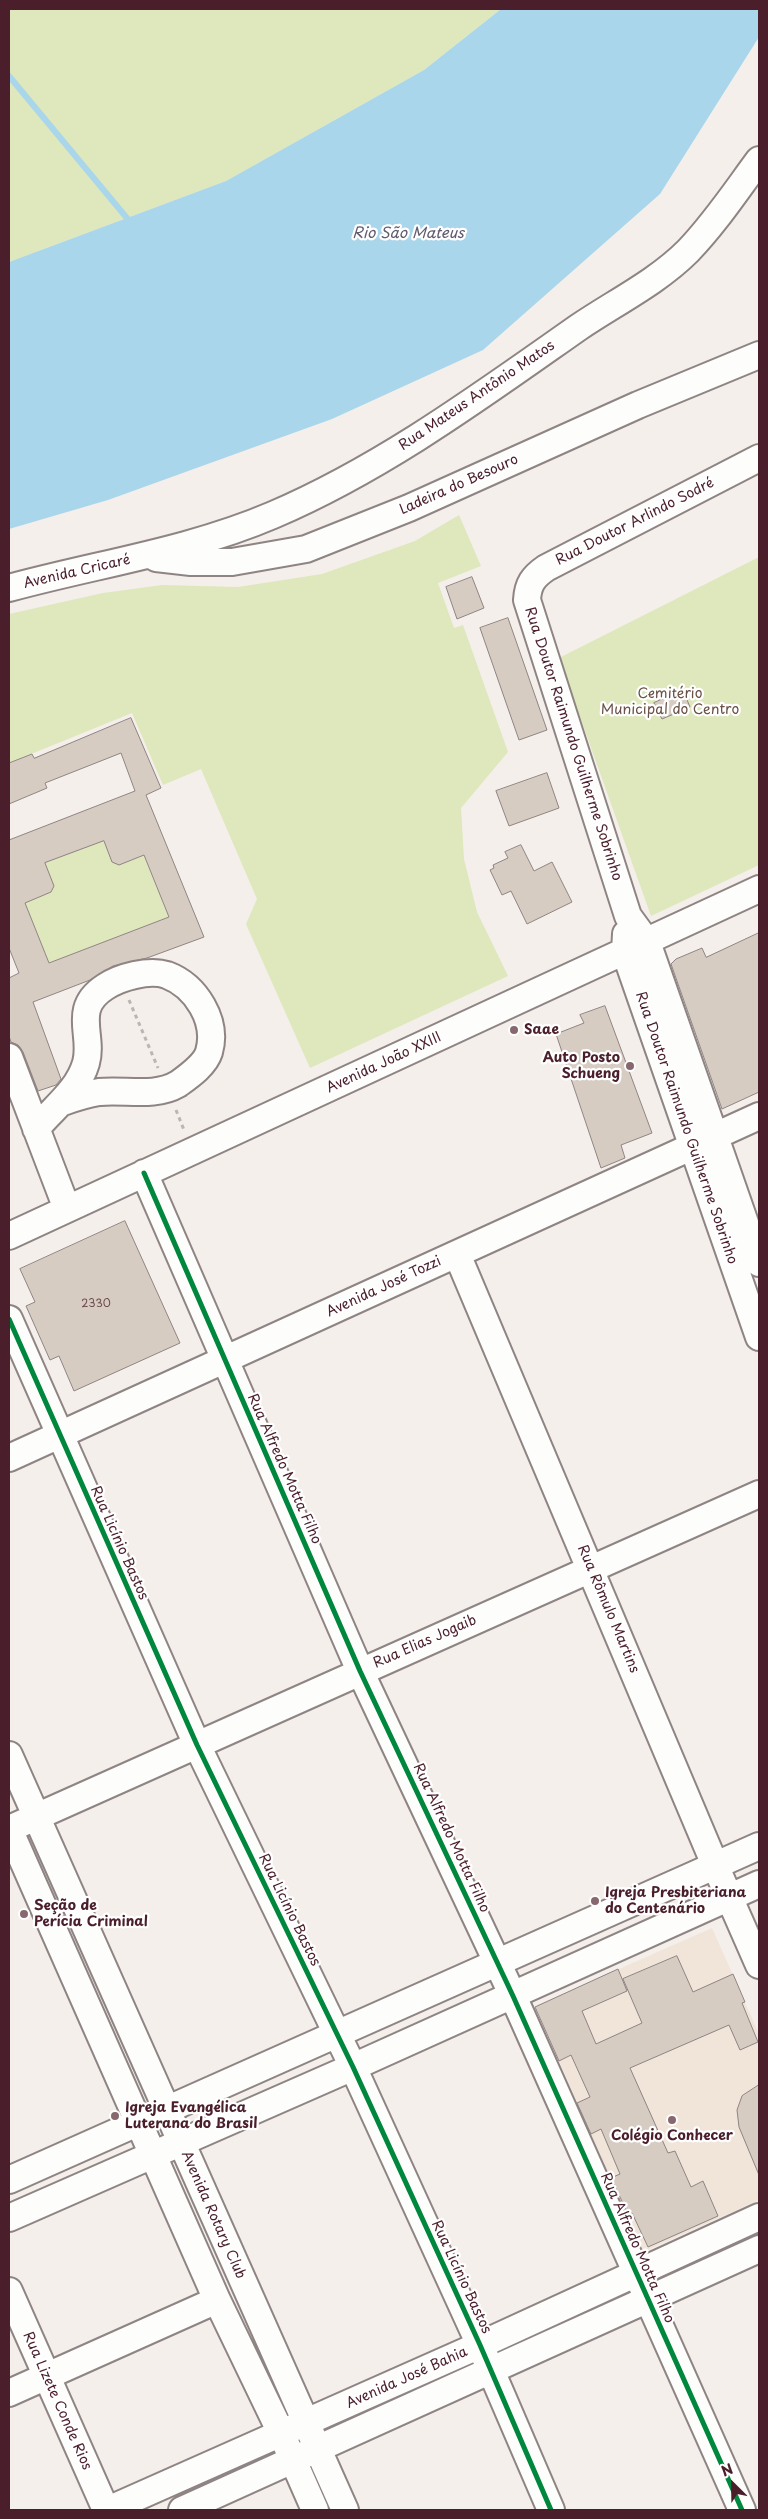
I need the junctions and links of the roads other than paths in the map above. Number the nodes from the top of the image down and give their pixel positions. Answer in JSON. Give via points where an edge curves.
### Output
{"nodes":[{"id":1,"x":759,"y":160,"type":"edge"},
{"id":2,"x":759,"y":355,"type":"edge"},
{"id":3,"x":759,"y":458,"type":"edge"},
{"id":4,"x":145,"y":557,"type":"junction"},
{"id":5,"x":9,"y":588,"type":"edge"},
{"id":6,"x":527,"y":600,"type":"joint"},
{"id":7,"x":759,"y":889,"type":"edge"},
{"id":8,"x":636,"y":947,"type":"junction"},
{"id":9,"x":670,"y":1046,"type":"junction"},
{"id":10,"x":9,"y":1057,"type":"edge"},
{"id":11,"x":62,"y":1102,"type":"junction"},
{"id":12,"x":759,"y":1116,"type":"edge"},
{"id":13,"x":36,"y":1129,"type":"junction"},
{"id":14,"x":716,"y":1135,"type":"junction"},
{"id":15,"x":692,"y":1145,"type":"junction"},
{"id":16,"x":144,"y":1173,"type":"junction"},
{"id":17,"x":67,"y":1209,"type":"junction"},
{"id":18,"x":9,"y":1236,"type":"edge"},
{"id":19,"x":457,"y":1254,"type":"junction"},
{"id":20,"x":759,"y":1264,"type":"edge"},
{"id":21,"x":9,"y":1319,"type":"edge"},
{"id":22,"x":759,"y":1337,"type":"edge"},
{"id":23,"x":225,"y":1360,"type":"junction"},
{"id":24,"x":59,"y":1435,"type":"junction"},
{"id":25,"x":9,"y":1458,"type":"edge"},
{"id":26,"x":759,"y":1494,"type":"edge"},
{"id":27,"x":591,"y":1569,"type":"junction"},
{"id":28,"x":360,"y":1671,"type":"junction"},
{"id":29,"x":197,"y":1745,"type":"junction"},
{"id":30,"x":9,"y":1755,"type":"edge"},
{"id":31,"x":36,"y":1816,"type":"junction"},
{"id":32,"x":9,"y":1829,"type":"edge"},
{"id":33,"x":759,"y":1846,"type":"edge"},
{"id":34,"x":715,"y":1865,"type":"junction"},
{"id":35,"x":759,"y":1884,"type":"edge"},
{"id":36,"x":730,"y":1897,"type":"junction"},
{"id":37,"x":497,"y":1963,"type":"junction"},
{"id":38,"x":759,"y":1965,"type":"edge"},
{"id":39,"x":513,"y":1996,"type":"junction"},
{"id":40,"x":337,"y":2034,"type":"junction"},
{"id":41,"x":353,"y":2067,"type":"junction"},
{"id":42,"x":167,"y":2110,"type":"junction"},
{"id":43,"x":139,"y":2122,"type":"junction"},
{"id":44,"x":181,"y":2142,"type":"junction"},
{"id":45,"x":153,"y":2154,"type":"junction"},
{"id":46,"x":9,"y":2180,"type":"edge"},
{"id":47,"x":759,"y":2217,"type":"edge"},
{"id":48,"x":9,"y":2218,"type":"edge"},
{"id":49,"x":759,"y":2249,"type":"edge"},
{"id":50,"x":635,"y":2273,"type":"junction"},
{"id":51,"x":9,"y":2291,"type":"edge"},
{"id":52,"x":218,"y":2300,"type":"junction"},
{"id":53,"x":647,"y":2301,"type":"junction"},
{"id":54,"x":480,"y":2346,"type":"junction"},
{"id":55,"x":491,"y":2372,"type":"junction"},
{"id":56,"x":46,"y":2376,"type":"junction"},
{"id":57,"x":9,"y":2393,"type":"edge"},
{"id":58,"x":306,"y":2423,"type":"junction"},
{"id":59,"x":282,"y":2435,"type":"junction"},
{"id":60,"x":318,"y":2450,"type":"junction"},
{"id":61,"x":294,"y":2460,"type":"junction"},
{"id":62,"x":107,"y":2510,"type":"edge"},
{"id":63,"x":182,"y":2510,"type":"edge"},
{"id":64,"x":315,"y":2510,"type":"edge"},
{"id":65,"x":345,"y":2510,"type":"edge"},
{"id":66,"x":551,"y":2510,"type":"edge"},
{"id":67,"x":742,"y":2510,"type":"edge"}],
"edges":[{"from":1,"to":4,"type":"street","name":"Rua Mateus Antônio Matos","via":[[718,217],[661,275],[390,454],[273,515]]},
{"from":2,"to":4,"type":"street","name":"Ladeira do Besouro","via":[[638,405],[409,508],[306,549],[232,562]]},
{"from":3,"to":6,"type":"street","name":"Rua Doutor Arlindo Sodré","via":[[546,568],[534,577],[528,588]]},
{"from":4,"to":5,"type":"street","name":"Avenida Cricaré"},
{"from":6,"to":8,"type":"street","name":"Rua Doutor Raimundo Guilherme Sobrinho"},
{"from":7,"to":8,"type":"street","name":"Avenida João XXIII"},
{"from":8,"to":9,"type":"street","name":"Rua Doutor Raimundo Guilherme Sobrinho"},
{"from":8,"to":16,"type":"street","name":"Avenida João XXIII"},
{"from":9,"to":14,"type":"street","name":"Rua Doutor Raimundo Guilherme Sobrinho"},
{"from":9,"to":15,"type":"street","name":"Rua Doutor Raimundo Guilherme Sobrinho"},
{"from":10,"to":13,"type":"street"},
{"from":11,"to":11,"type":"street","via":[[100,1092],[152,1092],[176,1085],[199,1068],[209,1052],[211,1032],[207,1013],[197,998],[166,975],[151,973],[104,987],[91,1000],[86,1011],[86,1062]]},
{"from":11,"to":13,"type":"street"},
{"from":12,"to":14,"type":"street","name":"Avenida José Tozzi"},
{"from":13,"to":17,"type":"street"},
{"from":14,"to":15,"type":"street","name":"Avenida José Tozzi"},
{"from":14,"to":20,"type":"street","name":"Rua Doutor Raimundo Guilherme Sobrinho"},
{"from":15,"to":19,"type":"street","name":"Avenida José Tozzi"},
{"from":15,"to":22,"type":"street","name":"Rua Doutor Raimundo Guilherme Sobrinho"},
{"from":16,"to":17,"type":"street","name":"Avenida João XXIII"},
{"from":16,"to":23,"type":"street","name":"Rua Alfredo Motta Filho"},
{"from":17,"to":18,"type":"street","name":"Avenida João XXIII"},
{"from":19,"to":23,"type":"street","name":"Avenida José Tozzi"},
{"from":19,"to":27,"type":"street","name":"Rua Rômulo Martins"},
{"from":21,"to":24,"type":"street","name":"Rua Licínio Bastos"},
{"from":23,"to":24,"type":"street","name":"Avenida José Tozzi"},
{"from":23,"to":28,"type":"street","name":"Rua Alfredo Motta Filho"},
{"from":24,"to":25,"type":"street","name":"Avenida José Tozzi"},
{"from":24,"to":29,"type":"street","name":"Rua Licínio Bastos"},
{"from":26,"to":27,"type":"street","name":"Rua Elias Jogaib"},
{"from":27,"to":28,"type":"street","name":"Rua Elias Jogaib"},
{"from":27,"to":34,"type":"street","name":"Rua Rômulo Martins"},
{"from":28,"to":29,"type":"street","name":"Rua Elias Jogaib"},
{"from":28,"to":37,"type":"street","name":"Rua Alfredo Motta Filho"},
{"from":29,"to":31,"type":"street","name":"Rua Elias Jogaib"},
{"from":29,"to":40,"type":"street","name":"Rua Licínio Bastos"},
{"from":30,"to":31,"type":"street","name":"Avenida Rotary Club"},
{"from":31,"to":32,"type":"street","name":"Rua Elias Jogaib"},
{"from":31,"to":42,"type":"street","name":"Avenida Rotary Club"},
{"from":32,"to":43,"type":"street"},
{"from":33,"to":34,"type":"street"},
{"from":34,"to":36,"type":"street","name":"Rua Rômulo Martins"},
{"from":34,"to":37,"type":"street"},
{"from":35,"to":36,"type":"street"},
{"from":36,"to":38,"type":"street","name":"Rua Rômulo Martins"},
{"from":36,"to":39,"type":"street"},
{"from":37,"to":39,"type":"street","name":"Rua Alfredo Motta Filho"},
{"from":37,"to":40,"type":"street"},
{"from":39,"to":41,"type":"street"},
{"from":39,"to":50,"type":"street","name":"Rua Alfredo Motta Filho"},
{"from":40,"to":41,"type":"street","name":"Rua Licínio Bastos"},
{"from":40,"to":42,"type":"street"},
{"from":41,"to":44,"type":"street"},
{"from":41,"to":54,"type":"street","name":"Rua Licínio Bastos"},
{"from":42,"to":43,"type":"street"},
{"from":42,"to":44,"type":"street","name":"Avenida Rotary Club"},
{"from":43,"to":45,"type":"street"},
{"from":43,"to":46,"type":"street"},
{"from":44,"to":45,"type":"street"},
{"from":44,"to":58,"type":"street","name":"Avenida Rotary Club"},
{"from":45,"to":48,"type":"street"},
{"from":45,"to":52,"type":"street"},
{"from":47,"to":50,"type":"street","name":"Avenida José Bahia"},
{"from":49,"to":53,"type":"street","name":"Avenida José Bahia"},
{"from":50,"to":53,"type":"street","name":"Rua Alfredo Motta Filho"},
{"from":50,"to":54,"type":"street","name":"Avenida José Bahia"},
{"from":51,"to":56,"type":"street","name":"Rua Lizete Conde Rios"},
{"from":52,"to":56,"type":"street"},
{"from":52,"to":59,"type":"street"},
{"from":53,"to":55,"type":"street","name":"Avenida José Bahia"},
{"from":53,"to":67,"type":"street","name":"Rua Alfredo Motta Filho"},
{"from":54,"to":55,"type":"street","name":"Rua Licínio Bastos"},
{"from":54,"to":58,"type":"street","name":"Avenida José Bahia"},
{"from":55,"to":60,"type":"street","name":"Avenida José Bahia"},
{"from":55,"to":66,"type":"street","name":"Rua Licínio Bastos"},
{"from":56,"to":57,"type":"street"},
{"from":56,"to":62,"type":"street","name":"Rua Lizete Conde Rios"},
{"from":58,"to":59,"type":"street","name":"Avenida José Bahia"},
{"from":58,"to":60,"type":"street","name":"Avenida Rotary Club"},
{"from":59,"to":61,"type":"street"},
{"from":59,"to":62,"type":"street","name":"Avenida José Bahia"},
{"from":60,"to":61,"type":"street","name":"Avenida José Bahia"},
{"from":60,"to":65,"type":"street","name":"Avenida Rotary Club"},
{"from":61,"to":63,"type":"street","name":"Avenida José Bahia"},
{"from":61,"to":64,"type":"street"}]}
